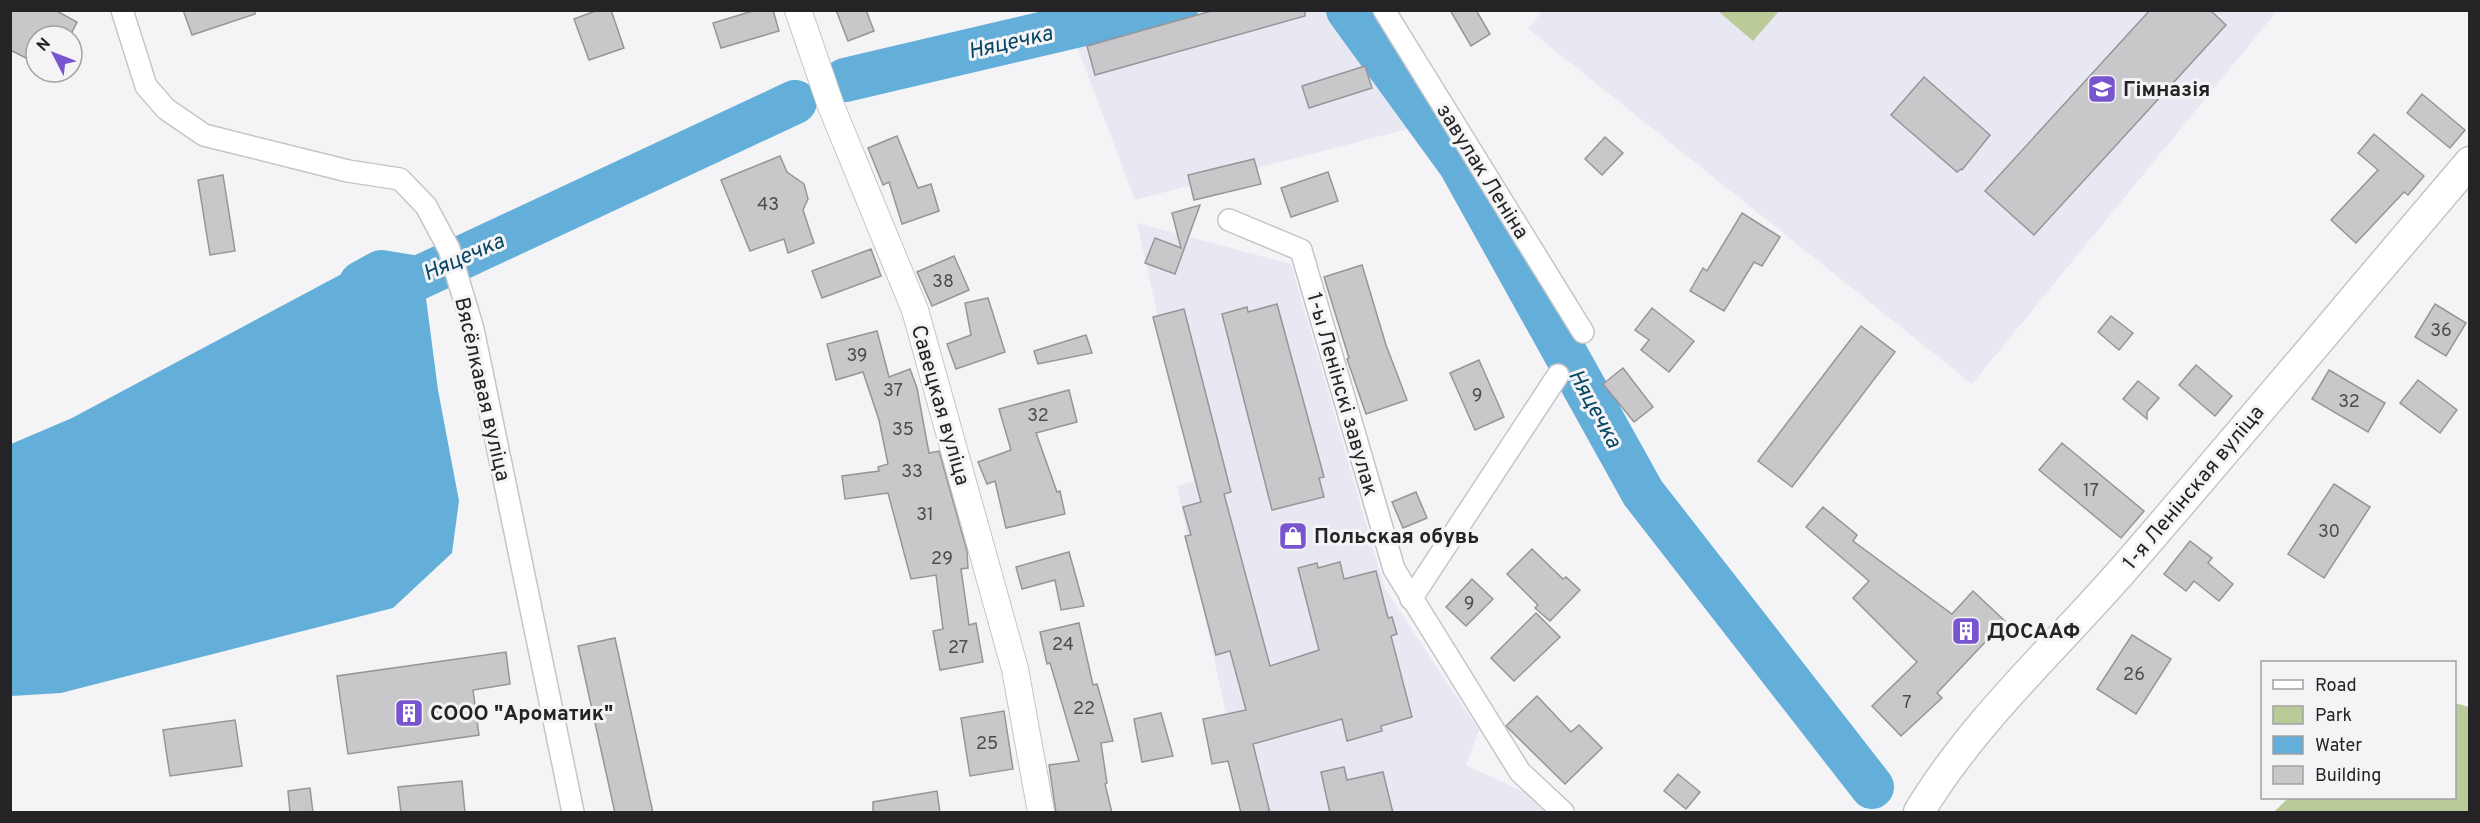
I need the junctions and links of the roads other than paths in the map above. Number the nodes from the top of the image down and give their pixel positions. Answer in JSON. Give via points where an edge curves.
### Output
{"nodes":[{"id":1,"x":122,"y":10,"type":"edge"},
{"id":2,"x":798,"y":10,"type":"edge"},
{"id":3,"x":1384,"y":10,"type":"edge"},
{"id":4,"x":2469,"y":162,"type":"edge"},
{"id":5,"x":1229,"y":220,"type":"dead end"},
{"id":6,"x":1583,"y":332,"type":"dead end"},
{"id":7,"x":1558,"y":375,"type":"dead end"},
{"id":8,"x":1412,"y":598,"type":"junction"},
{"id":9,"x":573,"y":813,"type":"edge"},
{"id":10,"x":1041,"y":813,"type":"edge"},
{"id":11,"x":1563,"y":813,"type":"edge"},
{"id":12,"x":1919,"y":813,"type":"edge"}],
"edges":[{"from":1,"to":9,"type":"street","name":"Вясёлкавая вуліца","via":[[146,87],[166,109],[204,135],[348,171],[400,179],[426,206],[449,249],[473,329]]},
{"from":2,"to":10,"type":"street","name":"Савецкая вуліца","via":[[831,106],[915,310],[1015,669]]},
{"from":3,"to":6,"type":"street","name":"завулак Леніна"},
{"from":4,"to":12,"type":"main road","name":"1-я Ленінская вуліца","via":[[2123,569],[1993,714],[1953,762]]},
{"from":5,"to":8,"type":"street","name":"1-ы Ленінскі завулак","via":[[1301,250],[1394,569]]},
{"from":7,"to":8,"type":"street"},
{"from":8,"to":11,"type":"street","name":"1-ы Ленінскі завулак","via":[[1520,772]]}]}
